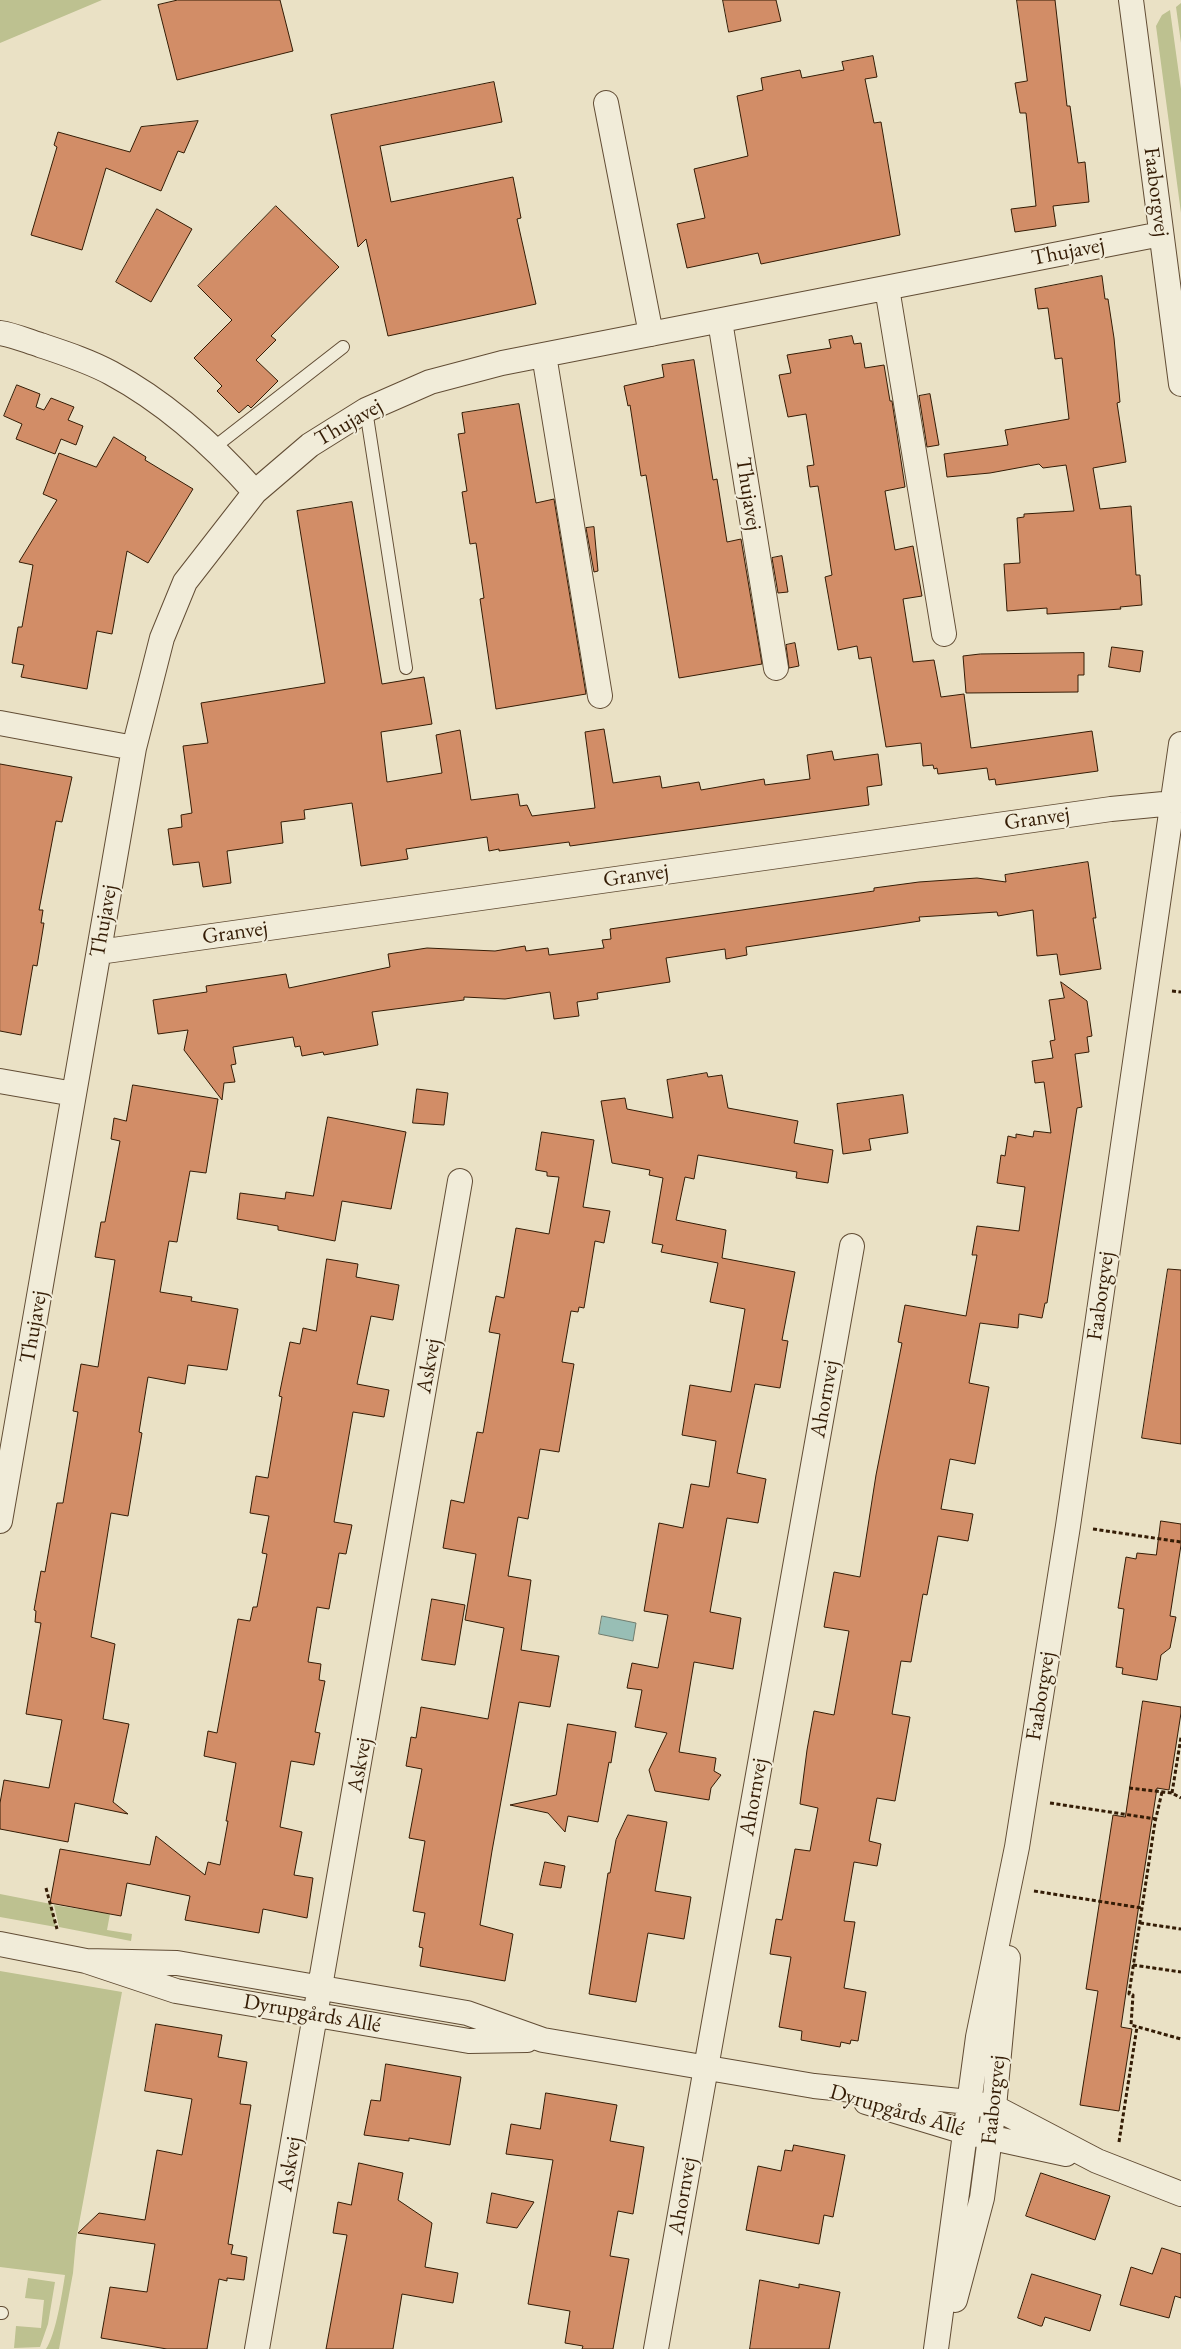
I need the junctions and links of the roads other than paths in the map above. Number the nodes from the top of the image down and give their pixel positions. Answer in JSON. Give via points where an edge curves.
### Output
{"nodes":[{"id":1,"x":1131,"y":0,"type":"edge"},
{"id":2,"x":606,"y":103,"type":"dead end"},
{"id":3,"x":1161,"y":234,"type":"junction"},
{"id":4,"x":887,"y":288,"type":"junction"},
{"id":5,"x":720,"y":320,"type":"junction"},
{"id":6,"x":0,"y":333,"type":"edge"},
{"id":7,"x":651,"y":334,"type":"junction"},
{"id":8,"x":343,"y":347,"type":"dead end"},
{"id":9,"x":544,"y":355,"type":"junction"},
{"id":10,"x":1181,"y":384,"type":"edge"},
{"id":11,"x":366,"y":410,"type":"junction"},
{"id":12,"x":212,"y":449,"type":"junction"},
{"id":13,"x":255,"y":492,"type":"junction"},
{"id":14,"x":944,"y":634,"type":"dead end"},
{"id":15,"x":406,"y":668,"type":"dead end"},
{"id":16,"x":776,"y":668,"type":"dead end"},
{"id":17,"x":600,"y":696,"type":"dead end"},
{"id":18,"x":0,"y":724,"type":"edge"},
{"id":19,"x":1181,"y":744,"type":"edge"},
{"id":20,"x":134,"y":748,"type":"junction"},
{"id":21,"x":1174,"y":803,"type":"junction"},
{"id":22,"x":99,"y":952,"type":"junction"},
{"id":23,"x":0,"y":1082,"type":"edge"},
{"id":24,"x":74,"y":1094,"type":"junction"},
{"id":25,"x":460,"y":1181,"type":"dead end"},
{"id":26,"x":852,"y":1246,"type":"dead end"},
{"id":27,"x":9,"y":1411,"type":"edge"},
{"id":28,"x":0,"y":1521,"type":"edge"},
{"id":29,"x":1018,"y":1847,"type":"junction"},
{"id":30,"x":0,"y":1944,"type":"edge"},
{"id":31,"x":86,"y":1961,"type":"junction"},
{"id":32,"x":321,"y":1987,"type":"junction"},
{"id":33,"x":316,"y":2015,"type":"junction"},
{"id":34,"x":543,"y":2040,"type":"junction"},
{"id":35,"x":706,"y":2067,"type":"junction"},
{"id":36,"x":814,"y":2086,"type":"junction"},
{"id":37,"x":969,"y":2102,"type":"junction"},
{"id":38,"x":994,"y":2107,"type":"junction"},
{"id":39,"x":965,"y":2132,"type":"junction"},
{"id":40,"x":991,"y":2137,"type":"junction"},
{"id":41,"x":1106,"y":2165,"type":"junction"},
{"id":42,"x":1181,"y":2194,"type":"edge"},
{"id":43,"x":257,"y":2349,"type":"edge"},
{"id":44,"x":656,"y":2349,"type":"edge"},
{"id":45,"x":936,"y":2349,"type":"edge"},
{"id":46,"x":942,"y":2349,"type":"edge"}],
"edges":[{"from":1,"to":3,"type":"street","name":"Faaborgvej"},
{"from":2,"to":7,"type":"street"},
{"from":3,"to":4,"type":"street","name":"Thujavej"},
{"from":3,"to":10,"type":"street","name":"Faaborgvej"},
{"from":4,"to":5,"type":"street","name":"Thujavej"},
{"from":4,"to":14,"type":"street"},
{"from":5,"to":7,"type":"street","name":"Thujavej"},
{"from":5,"to":16,"type":"street","name":"Thujavej"},
{"from":6,"to":12,"type":"street","via":[[56,350],[110,373],[150,398]]},
{"from":7,"to":9,"type":"street","name":"Thujavej"},
{"from":8,"to":12,"type":"lane"},
{"from":9,"to":11,"type":"street","name":"Thujavej","via":[[430,382]]},
{"from":9,"to":17,"type":"street"},
{"from":11,"to":13,"type":"street","name":"Thujavej","via":[[310,444]]},
{"from":11,"to":15,"type":"lane"},
{"from":12,"to":13,"type":"street"},
{"from":13,"to":20,"type":"street","name":"Thujavej","via":[[185,582],[162,638]]},
{"from":18,"to":20,"type":"street"},
{"from":19,"to":21,"type":"street","name":"Faaborgvej"},
{"from":20,"to":22,"type":"street","name":"Thujavej"},
{"from":21,"to":22,"type":"street","name":"Granvej","via":[[1091,811]]},
{"from":21,"to":29,"type":"street","name":"Faaborgvej"},
{"from":22,"to":24,"type":"street","name":"Thujavej"},
{"from":23,"to":24,"type":"street"},
{"from":24,"to":27,"type":"street","name":"Thujavej"},
{"from":25,"to":32,"type":"street","name":"Askvej"},
{"from":26,"to":35,"type":"street","name":"Ahornvej"},
{"from":27,"to":28,"type":"street","name":"Thujavej"},
{"from":29,"to":37,"type":"street","name":"Faaborgvej","via":[[978,2037]]},
{"from":29,"to":38,"type":"street","name":"Faaborgvej"},
{"from":30,"to":31,"type":"street","name":"Dyrupgårds Allé"},
{"from":31,"to":32,"type":"street","name":"Dyrupgårds Allé","via":[[177,1962]]},
{"from":31,"to":33,"type":"street","name":"Dyrupgårds Allé","via":[[176,1992]]},
{"from":32,"to":33,"type":"street","name":"Askvej"},
{"from":32,"to":34,"type":"street","name":"Dyrupgårds Allé","via":[[467,2013]]},
{"from":33,"to":34,"type":"street","name":"Dyrupgårds Allé","via":[[469,2041]]},
{"from":33,"to":43,"type":"street","name":"Askvej"},
{"from":34,"to":35,"type":"street","name":"Dyrupgårds Allé"},
{"from":35,"to":36,"type":"street","name":"Dyrupgårds Allé"},
{"from":35,"to":44,"type":"street","name":"Ahornvej"},
{"from":36,"to":37,"type":"street","name":"Dyrupgårds Allé"},
{"from":36,"to":39,"type":"street","name":"Dyrupgårds Allé"},
{"from":37,"to":38,"type":"street","name":"Dyrupgårds Allé"},
{"from":37,"to":39,"type":"street","name":"Faaborgvej"},
{"from":38,"to":40,"type":"street","name":"Faaborgvej"},
{"from":38,"to":41,"type":"street","name":"Dyrupgårds Allé"},
{"from":39,"to":40,"type":"street","name":"Dyrupgårds Allé"},
{"from":39,"to":45,"type":"street","name":"Faaborgvej"},
{"from":40,"to":41,"type":"street","name":"Dyrupgårds Allé"},
{"from":40,"to":46,"type":"street","name":"Faaborgvej","via":[[982,2198]]},
{"from":41,"to":42,"type":"street","name":"Dyrupgårds Allé"}]}
